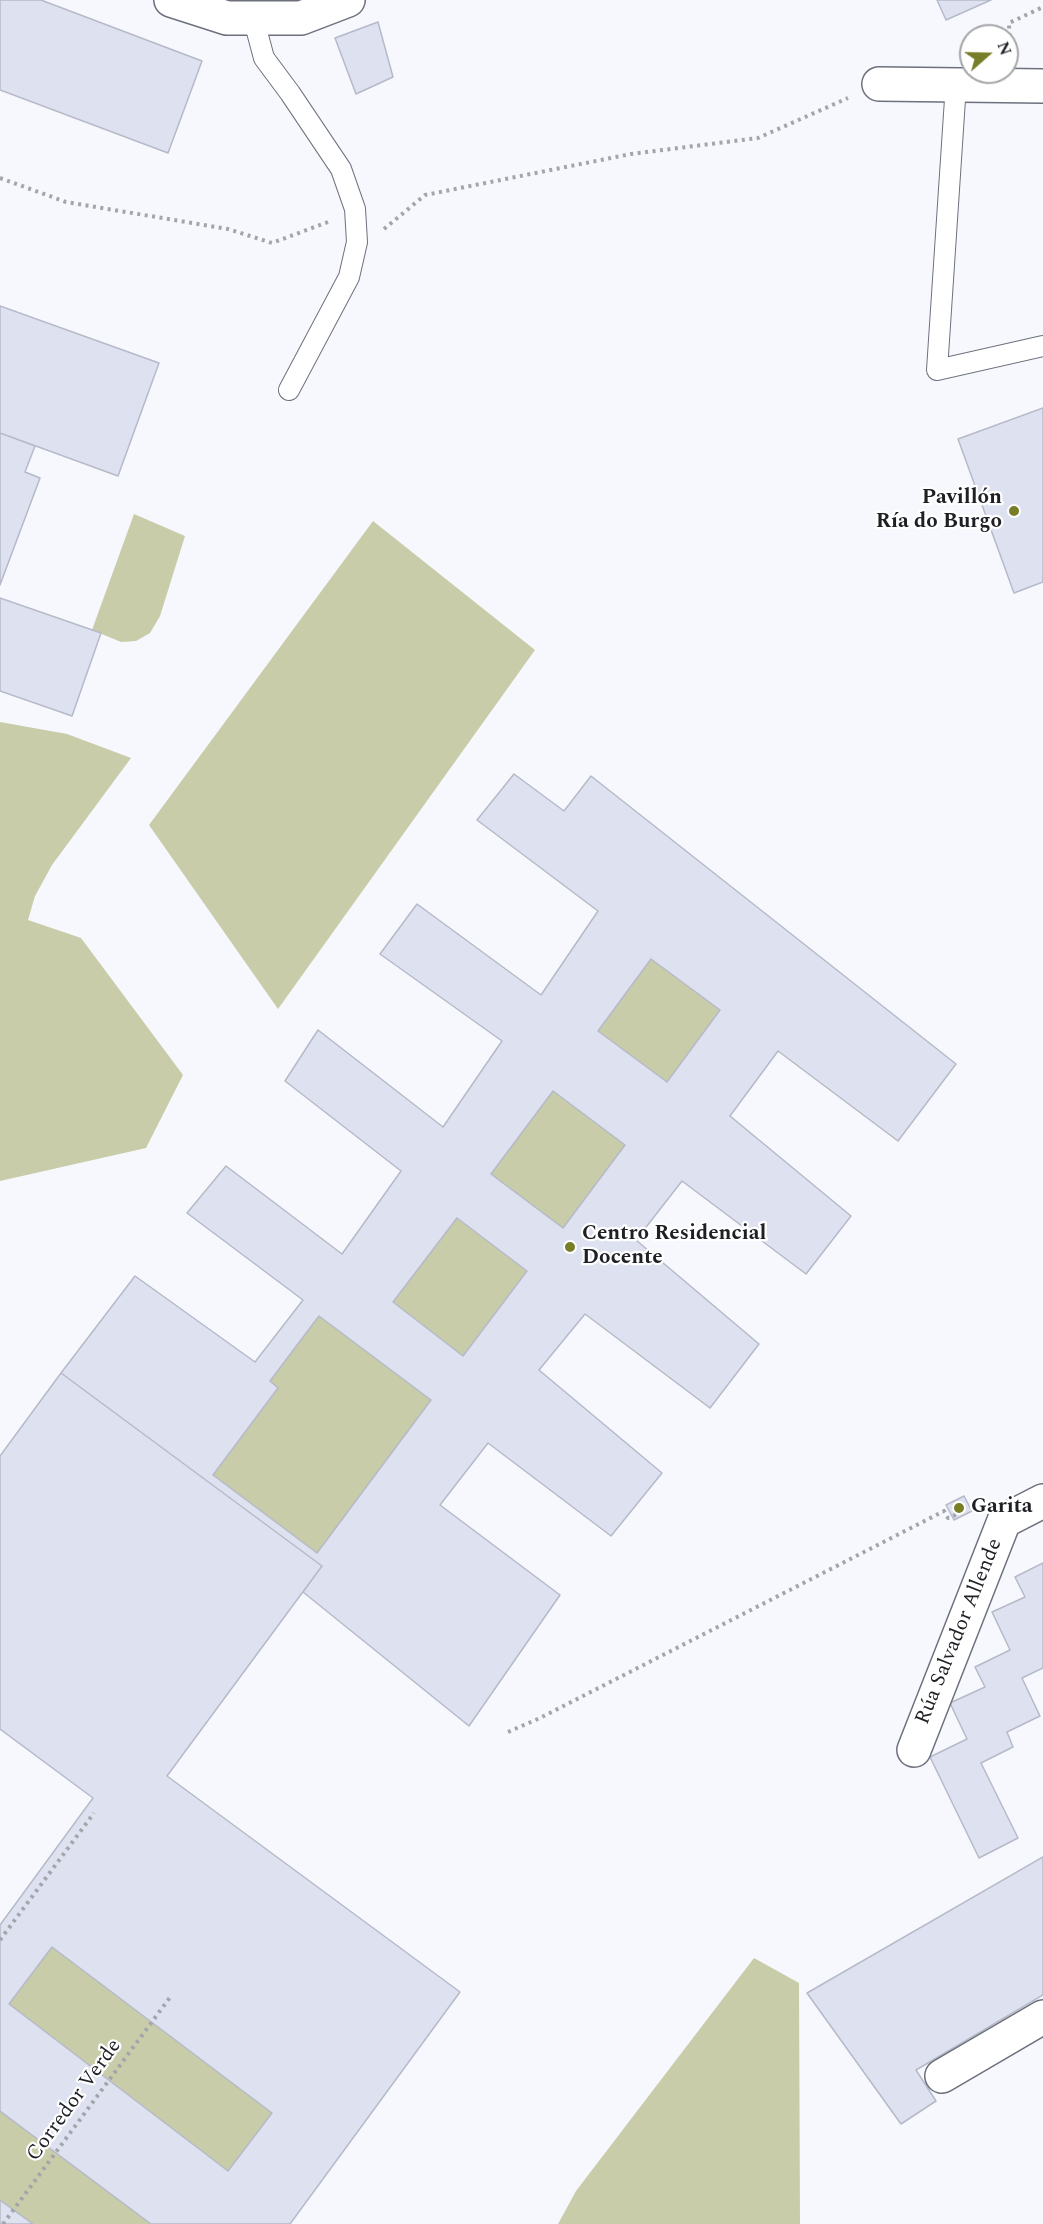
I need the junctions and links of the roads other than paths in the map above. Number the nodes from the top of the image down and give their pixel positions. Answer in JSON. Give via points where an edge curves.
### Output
{"nodes":[{"id":1,"x":171,"y":0,"type":"edge"},
{"id":2,"x":348,"y":0,"type":"edge"},
{"id":3,"x":253,"y":17,"type":"junction"},
{"id":4,"x":879,"y":84,"type":"road end"},
{"id":5,"x":956,"y":84,"type":"junction"},
{"id":6,"x":1027,"y":85,"type":"edge"},
{"id":7,"x":1043,"y":346,"type":"edge"},
{"id":8,"x":289,"y":390,"type":"dead end"},
{"id":9,"x":1043,"y":1501,"type":"edge"},
{"id":10,"x":914,"y":1750,"type":"dead end"},
{"id":11,"x":1043,"y":2017,"type":"edge"},
{"id":12,"x":942,"y":2076,"type":"dead end"}],
"edges":[{"from":1,"to":3,"type":"street","via":[[227,18]]},
{"from":2,"to":3,"type":"street","via":[[301,18]]},
{"from":3,"to":8,"type":"lane","via":[[264,58],[341,169],[355,208],[357,242],[349,277]]},
{"from":4,"to":5,"type":"street"},
{"from":5,"to":6,"type":"street"},
{"from":5,"to":7,"type":"lane","via":[[937,370]]},
{"from":9,"to":10,"type":"street","name":"Rúa Salvador Allende","via":[[1004,1521]]},
{"from":11,"to":12,"type":"street"}]}
